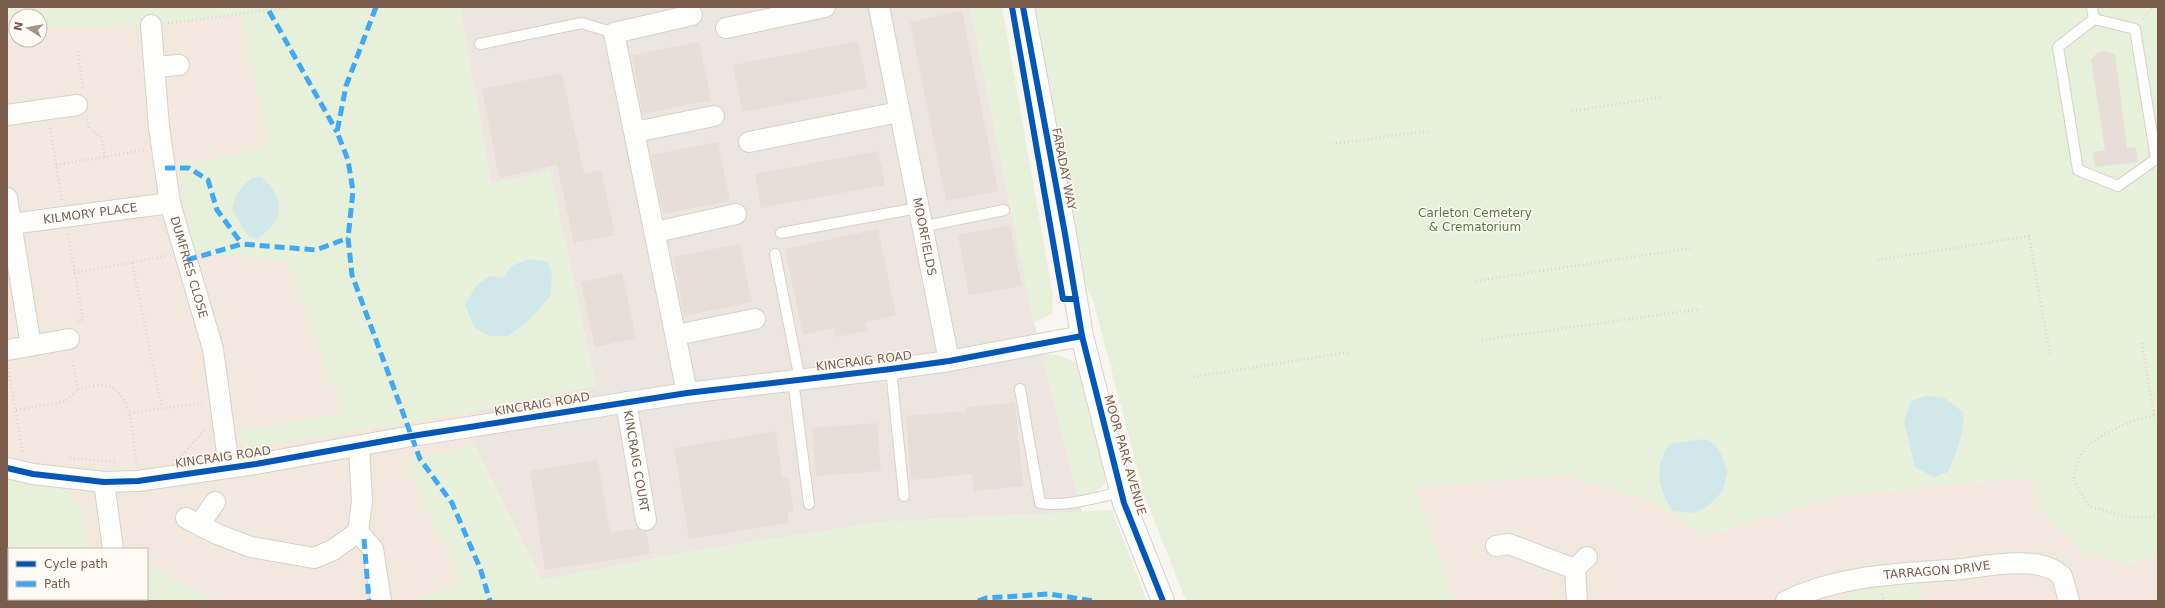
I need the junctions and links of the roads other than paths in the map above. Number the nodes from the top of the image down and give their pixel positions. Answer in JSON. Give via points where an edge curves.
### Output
{"nodes":[{"id":1,"x":825,"y":7,"type":"edge"},
{"id":2,"x":879,"y":7,"type":"edge"},
{"id":3,"x":1023,"y":7,"type":"edge"},
{"id":4,"x":2092,"y":7,"type":"edge"},
{"id":5,"x":691,"y":11,"type":"edge"},
{"id":6,"x":2094,"y":19,"type":"junction"},
{"id":7,"x":151,"y":25,"type":"road end"},
{"id":8,"x":726,"y":28,"type":"dead end"},
{"id":9,"x":614,"y":33,"type":"junction"},
{"id":10,"x":480,"y":44,"type":"dead end"},
{"id":11,"x":179,"y":65,"type":"dead end"},
{"id":12,"x":154,"y":67,"type":"junction"},
{"id":13,"x":81,"y":104,"type":"road end"},
{"id":14,"x":899,"y":112,"type":"junction"},
{"id":15,"x":7,"y":115,"type":"edge"},
{"id":16,"x":714,"y":116,"type":"dead end"},
{"id":17,"x":635,"y":132,"type":"junction"},
{"id":18,"x":748,"y":142,"type":"dead end"},
{"id":19,"x":7,"y":198,"type":"edge"},
{"id":20,"x":170,"y":203,"type":"junction"},
{"id":21,"x":918,"y":208,"type":"junction"},
{"id":22,"x":1004,"y":210,"type":"dead end"},
{"id":23,"x":736,"y":214,"type":"dead end"},
{"id":24,"x":11,"y":224,"type":"junction"},
{"id":25,"x":921,"y":227,"type":"junction"},
{"id":26,"x":656,"y":232,"type":"junction"},
{"id":27,"x":781,"y":233,"type":"dead end"},
{"id":28,"x":775,"y":254,"type":"dead end"},
{"id":29,"x":755,"y":320,"type":"dead end"},
{"id":30,"x":676,"y":335,"type":"junction"},
{"id":31,"x":1082,"y":336,"type":"junction"},
{"id":32,"x":69,"y":339,"type":"road end"},
{"id":33,"x":31,"y":346,"type":"junction"},
{"id":34,"x":7,"y":350,"type":"edge"},
{"id":35,"x":949,"y":361,"type":"junction"},
{"id":36,"x":891,"y":370,"type":"junction"},
{"id":37,"x":796,"y":380,"type":"junction"},
{"id":38,"x":1020,"y":389,"type":"dead end"},
{"id":39,"x":687,"y":392,"type":"junction"},
{"id":40,"x":626,"y":402,"type":"junction"},
{"id":41,"x":359,"y":447,"type":"junction"},
{"id":42,"x":12,"y":460,"type":"edge"},
{"id":43,"x":229,"y":467,"type":"junction"},
{"id":44,"x":104,"y":482,"type":"junction"},
{"id":45,"x":1121,"y":492,"type":"junction"},
{"id":46,"x":904,"y":496,"type":"dead end"},
{"id":47,"x":215,"y":502,"type":"dead end"},
{"id":48,"x":809,"y":504,"type":"dead end"},
{"id":49,"x":646,"y":520,"type":"dead end"},
{"id":50,"x":358,"y":532,"type":"junction"},
{"id":51,"x":1496,"y":546,"type":"dead end"},
{"id":52,"x":113,"y":548,"type":"edge"},
{"id":53,"x":381,"y":601,"type":"edge"},
{"id":54,"x":1163,"y":601,"type":"edge"},
{"id":55,"x":1577,"y":601,"type":"edge"},
{"id":56,"x":1786,"y":601,"type":"edge"},
{"id":57,"x":2069,"y":601,"type":"edge"}],
"edges":[{"from":1,"to":8,"type":"street"},
{"from":2,"to":14,"type":"street","name":"MOORFIELDS"},
{"from":3,"to":31,"type":"street","name":"FARADAY WAY"},
{"from":4,"to":6,"type":"lane"},
{"from":5,"to":9,"type":"street"},
{"from":6,"to":6,"type":"lane","via":[[2058,47],[2078,170],[2118,186],[2156,158],[2135,30]]},
{"from":7,"to":12,"type":"street","name":"DUMFRIES CLOSE"},
{"from":9,"to":10,"type":"lane","via":[[582,23]]},
{"from":9,"to":17,"type":"street"},
{"from":11,"to":12,"type":"street"},
{"from":12,"to":20,"type":"street","name":"DUMFRIES CLOSE"},
{"from":13,"to":15,"type":"street"},
{"from":14,"to":18,"type":"street"},
{"from":14,"to":21,"type":"street","name":"MOORFIELDS"},
{"from":16,"to":17,"type":"street"},
{"from":17,"to":26,"type":"street"},
{"from":19,"to":24,"type":"street"},
{"from":20,"to":24,"type":"street","name":"KILMORY PLACE"},
{"from":20,"to":43,"type":"street","name":"DUMFRIES CLOSE","via":[[213,349]]},
{"from":21,"to":25,"type":"street","name":"MOORFIELDS"},
{"from":21,"to":27,"type":"lane"},
{"from":22,"to":25,"type":"lane"},
{"from":23,"to":26,"type":"street"},
{"from":24,"to":33,"type":"street"},
{"from":25,"to":35,"type":"street","name":"MOORFIELDS"},
{"from":26,"to":30,"type":"street"},
{"from":28,"to":37,"type":"lane"},
{"from":29,"to":30,"type":"street"},
{"from":30,"to":39,"type":"street"},
{"from":31,"to":35,"type":"street","name":"KINCRAIG ROAD"},
{"from":31,"to":45,"type":"street","name":"MOOR PARK AVENUE"},
{"from":32,"to":33,"type":"street"},
{"from":33,"to":34,"type":"street"},
{"from":35,"to":36,"type":"street","name":"KINCRAIG ROAD"},
{"from":36,"to":37,"type":"street","name":"KINCRAIG ROAD"},
{"from":36,"to":46,"type":"lane"},
{"from":37,"to":39,"type":"street","name":"KINCRAIG ROAD"},
{"from":37,"to":48,"type":"lane"},
{"from":38,"to":45,"type":"lane","via":[[1040,503],[1073,504]]},
{"from":39,"to":40,"type":"street","name":"KINCRAIG ROAD"},
{"from":40,"to":41,"type":"street","name":"KINCRAIG ROAD"},
{"from":40,"to":49,"type":"street","name":"KINCRAIG COURT"},
{"from":41,"to":43,"type":"street","name":"KINCRAIG ROAD"},
{"from":41,"to":50,"type":"street","via":[[362,501]]},
{"from":42,"to":44,"type":"street","name":"KINCRAIG ROAD","via":[[27,460]]},
{"from":43,"to":44,"type":"street","name":"KINCRAIG ROAD","via":[[137,472]]},
{"from":44,"to":52,"type":"street"},
{"from":45,"to":54,"type":"street","name":"MOOR PARK AVENUE"},
{"from":47,"to":50,"type":"street","via":[[193,521],[217,534],[251,547],[314,558],[333,550]]},
{"from":50,"to":53,"type":"street","via":[[373,548]]},
{"from":51,"to":55,"type":"street","via":[[1509,544],[1581,563]]},
{"from":56,"to":57,"type":"street","name":"TARRAGON DRIVE","via":[[1802,593],[1878,575],[2000,564],[2049,568],[2062,576]]}]}
